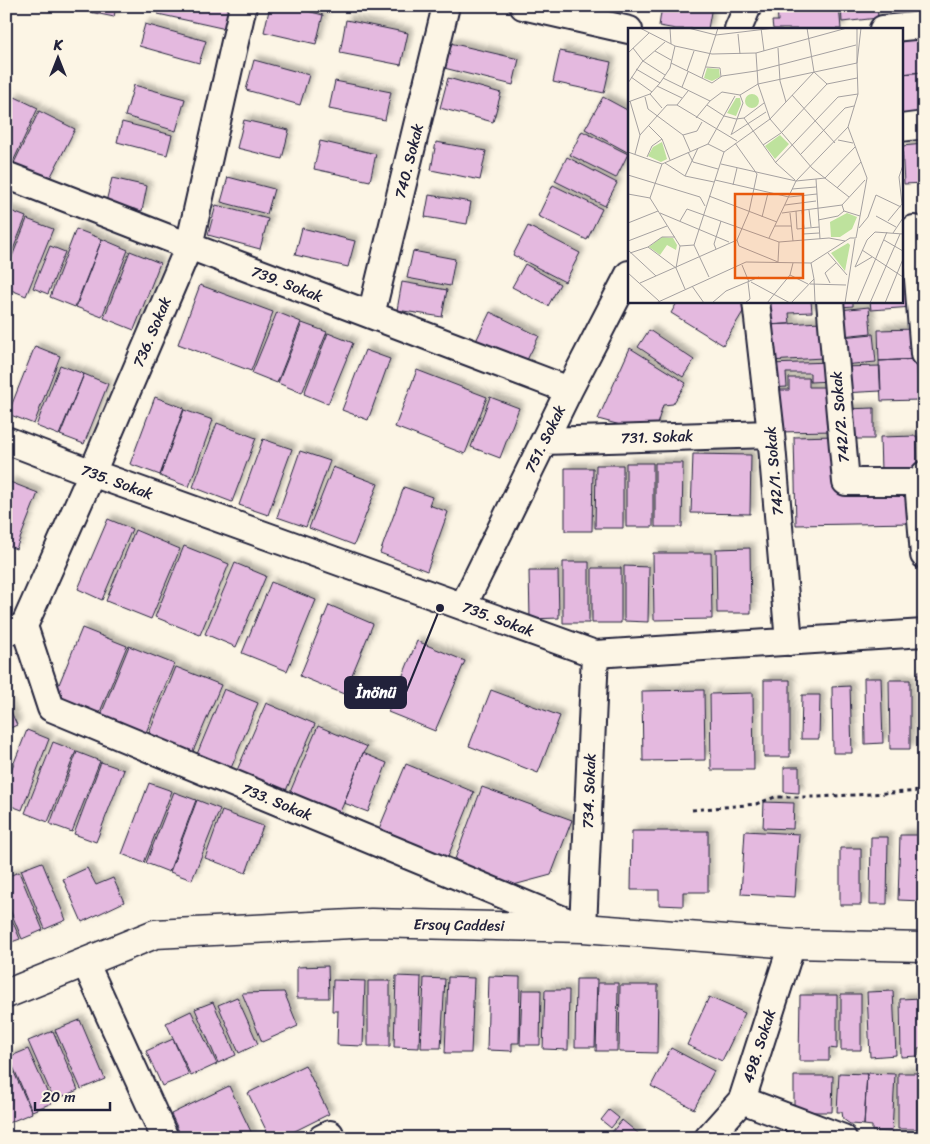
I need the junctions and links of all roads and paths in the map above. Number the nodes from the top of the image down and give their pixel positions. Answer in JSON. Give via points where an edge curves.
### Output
{"nodes":[{"id":1,"x":243,"y":6,"type":"edge"},
{"id":2,"x":446,"y":6,"type":"edge"},
{"id":3,"x":523,"y":6,"type":"edge"},
{"id":4,"x":748,"y":6,"type":"edge"},
{"id":5,"x":924,"y":25,"type":"edge"},
{"id":6,"x":738,"y":28,"type":"edge"},
{"id":7,"x":893,"y":28,"type":"edge"},
{"id":8,"x":628,"y":30,"type":"edge"},
{"id":9,"x":924,"y":125,"type":"edge"},
{"id":10,"x":902,"y":128,"type":"edge"},
{"id":11,"x":6,"y":175,"type":"edge"},
{"id":12,"x":913,"y":230,"type":"edge"},
{"id":13,"x":189,"y":246,"type":"junction"},
{"id":14,"x":628,"y":276,"type":"edge"},
{"id":15,"x":756,"y":302,"type":"edge"},
{"id":16,"x":830,"y":302,"type":"edge"},
{"id":17,"x":371,"y":315,"type":"junction"},
{"id":18,"x":924,"y":354,"type":"edge"},
{"id":19,"x":568,"y":390,"type":"junction"},
{"id":20,"x":771,"y":434,"type":"junction"},
{"id":21,"x":6,"y":440,"type":"edge"},
{"id":22,"x":544,"y":441,"type":"junction"},
{"id":23,"x":92,"y":473,"type":"junction"},
{"id":24,"x":921,"y":478,"type":"edge"},
{"id":25,"x":924,"y":551,"type":"edge"},
{"id":26,"x":924,"y":555,"type":"edge"},
{"id":27,"x":463,"y":606,"type":"junction"},
{"id":28,"x":15,"y":629,"type":"edge"},
{"id":29,"x":924,"y":633,"type":"edge"},
{"id":30,"x":789,"y":642,"type":"junction"},
{"id":31,"x":595,"y":654,"type":"junction"},
{"id":32,"x":924,"y":791,"type":"edge"},
{"id":33,"x":692,"y":810,"type":"dead end"},
{"id":34,"x":583,"y":928,"type":"junction"},
{"id":35,"x":792,"y":944,"type":"junction"},
{"id":36,"x":924,"y":947,"type":"edge"},
{"id":37,"x":86,"y":962,"type":"junction"},
{"id":38,"x":6,"y":994,"type":"edge"},
{"id":39,"x":742,"y":1100,"type":"junction"},
{"id":40,"x":165,"y":1138,"type":"edge"},
{"id":41,"x":708,"y":1138,"type":"edge"},
{"id":42,"x":843,"y":1138,"type":"edge"}],
"edges":[{"from":1,"to":13,"type":"street","name":"736. Sokak"},
{"from":2,"to":17,"type":"street","name":"740. Sokak"},
{"from":3,"to":8,"type":"street"},
{"from":4,"to":6,"type":"street"},
{"from":5,"to":7,"type":"street"},
{"from":9,"to":10,"type":"street"},
{"from":11,"to":13,"type":"street","name":"739. Sokak"},
{"from":12,"to":18,"type":"street"},
{"from":13,"to":17,"type":"street","name":"739. Sokak"},
{"from":13,"to":23,"type":"street","name":"736. Sokak"},
{"from":14,"to":19,"type":"street","name":"751. Sokak"},
{"from":15,"to":20,"type":"street","name":"742/1. Sokak"},
{"from":16,"to":24,"type":"street","name":"742/2. Sokak","via":[[846,482]]},
{"from":17,"to":19,"type":"street","name":"739. Sokak"},
{"from":19,"to":22,"type":"street","name":"751. Sokak"},
{"from":20,"to":22,"type":"street","name":"731. Sokak"},
{"from":20,"to":30,"type":"street","name":"742/1. Sokak"},
{"from":21,"to":23,"type":"street","name":"735. Sokak"},
{"from":22,"to":27,"type":"street","name":"751. Sokak"},
{"from":23,"to":27,"type":"street","name":"735. Sokak"},
{"from":23,"to":28,"type":"street","name":"736. Sokak"},
{"from":24,"to":25,"type":"street"},
{"from":25,"to":26,"type":"street"},
{"from":27,"to":31,"type":"street","name":"735. Sokak"},
{"from":28,"to":34,"type":"street","name":"733. Sokak","via":[[51,708]]},
{"from":29,"to":30,"type":"street","name":"735. Sokak"},
{"from":30,"to":31,"type":"street","name":"735. Sokak"},
{"from":31,"to":34,"type":"street","name":"734. Sokak"},
{"from":32,"to":33,"type":"path","via":[[775,798],[756,804]]},
{"from":34,"to":35,"type":"main road","name":"Ersoy Caddesi"},
{"from":34,"to":37,"type":"main road","name":"Ersoy Caddesi","via":[[370,923],[155,934]]},
{"from":35,"to":36,"type":"main road","name":"Ersoy Caddesi"},
{"from":35,"to":39,"type":"street","name":"498. Sokak"},
{"from":37,"to":38,"type":"main road","name":"Ersoy Caddesi"},
{"from":37,"to":40,"type":"street"},
{"from":39,"to":41,"type":"street","name":"498. Sokak"},
{"from":39,"to":42,"type":"street"}]}
